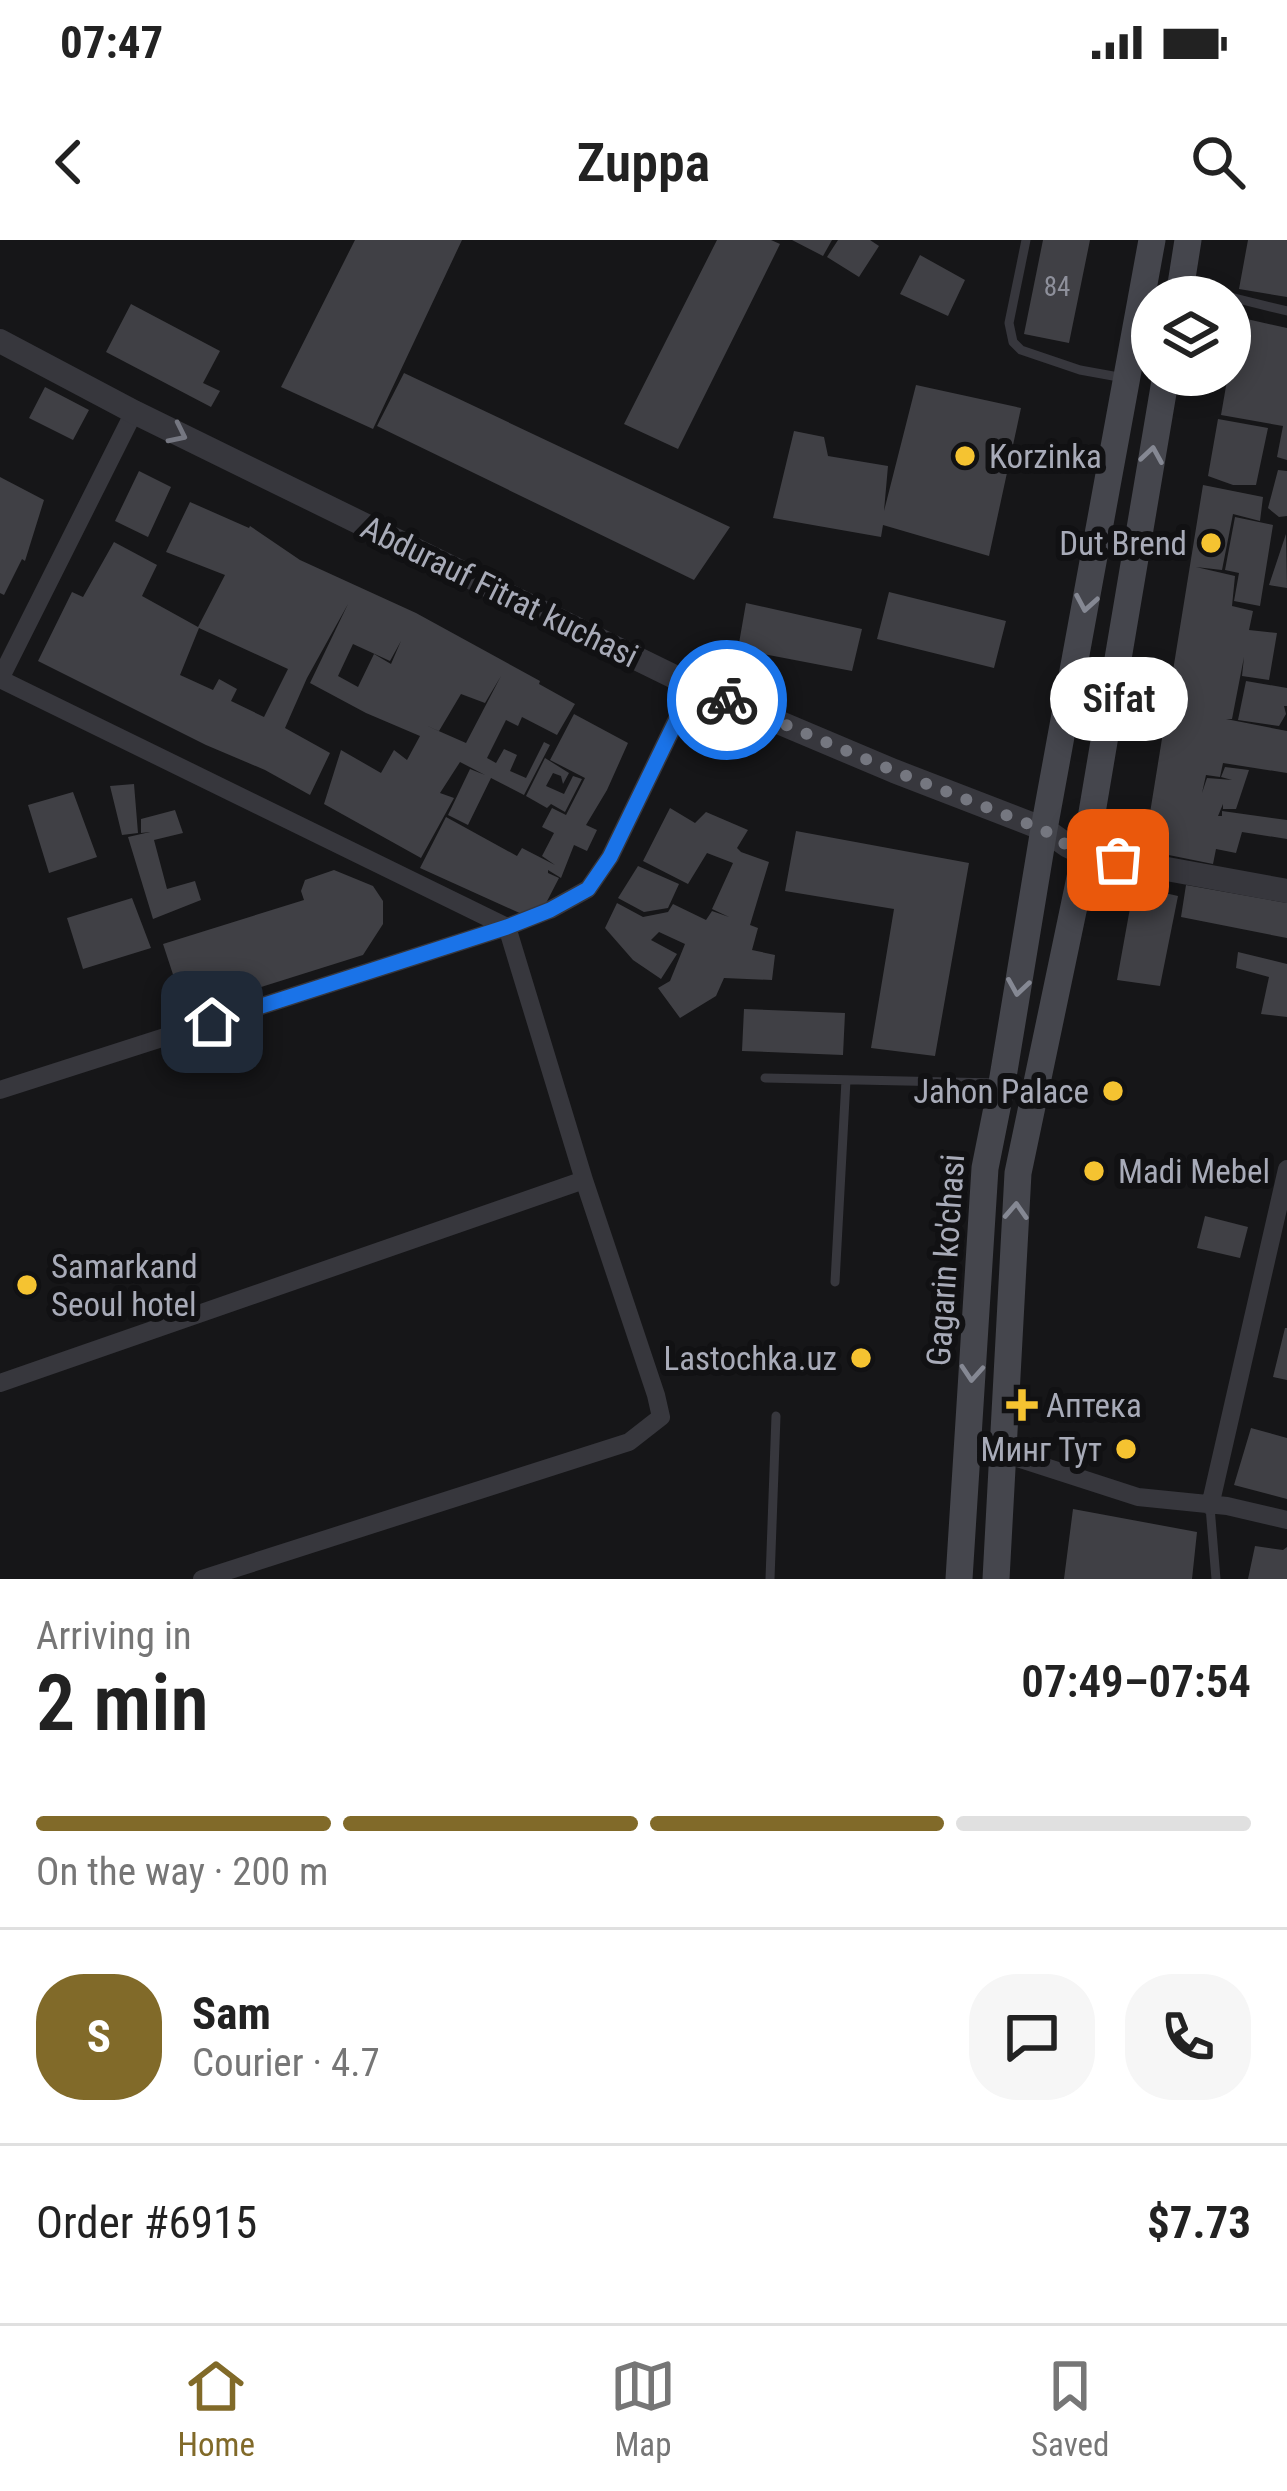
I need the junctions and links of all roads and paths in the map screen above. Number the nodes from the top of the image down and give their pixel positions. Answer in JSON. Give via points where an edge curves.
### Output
{"nodes":[{"id":1,"x":1025,"y":240,"type":"edge"},
{"id":2,"x":1152,"y":240,"type":"edge"},
{"id":3,"x":1188,"y":240,"type":"edge"},
{"id":4,"x":1182,"y":276,"type":"edge"},
{"id":5,"x":1251,"y":304,"type":"edge"},
{"id":6,"x":1287,"y":310,"type":"edge"},
{"id":7,"x":0,"y":341,"type":"edge"},
{"id":8,"x":1127,"y":379,"type":"junction"},
{"id":9,"x":1162,"y":396,"type":"edge"},
{"id":10,"x":134,"y":412,"type":"junction"},
{"id":11,"x":0,"y":679,"type":"edge"},
{"id":12,"x":693,"y":686,"type":"junction"},
{"id":13,"x":1044,"y":830,"type":"junction"},
{"id":14,"x":1085,"y":854,"type":"junction"},
{"id":15,"x":1287,"y":891,"type":"edge"},
{"id":16,"x":507,"y":927,"type":"junction"},
{"id":17,"x":765,"y":1078,"type":"dead end"},
{"id":18,"x":845,"y":1080,"type":"junction"},
{"id":19,"x":1002,"y":1083,"type":"junction"},
{"id":20,"x":0,"y":1090,"type":"edge"},
{"id":21,"x":1287,"y":1169,"type":"edge"},
{"id":22,"x":584,"y":1180,"type":"junction"},
{"id":23,"x":835,"y":1282,"type":"dead end"},
{"id":24,"x":0,"y":1383,"type":"edge"},
{"id":25,"x":776,"y":1416,"type":"dead end"},
{"id":26,"x":1002,"y":1453,"type":"junction"},
{"id":27,"x":1210,"y":1506,"type":"junction"},
{"id":28,"x":1287,"y":1520,"type":"edge"},
{"id":29,"x":202,"y":1579,"type":"edge"},
{"id":30,"x":770,"y":1579,"type":"edge"},
{"id":31,"x":959,"y":1579,"type":"edge"},
{"id":32,"x":996,"y":1579,"type":"edge"},
{"id":33,"x":1216,"y":1579,"type":"edge"}],
"edges":[{"from":1,"to":8,"type":"lane","via":[[1013,342]]},
{"from":2,"to":8,"type":"main road","name":"Gagarin ko'chasi"},
{"from":3,"to":4,"type":"main road"},
{"from":5,"to":6,"type":"lane"},
{"from":7,"to":10,"type":"street","name":"Abdurauf Fitrat kuchasi"},
{"from":8,"to":13,"type":"main road","name":"Gagarin ko'chasi","one_way":true},
{"from":14,"to":9,"type":"main road","name":"Gagarin ko'chasi","one_way":true},
{"from":10,"to":11,"type":"street"},
{"from":10,"to":12,"type":"street","name":"Abdurauf Fitrat kuchasi","one_way":true},
{"from":11,"to":16,"type":"street"},
{"from":12,"to":13,"type":"street","name":"Abdurauf Fitrat kuchasi"},
{"from":12,"to":16,"type":"street","via":[[588,889]]},
{"from":13,"to":14,"type":"street","name":"Abdurauf Fitrat kuchasi"},
{"from":13,"to":19,"type":"main road","name":"Gagarin ko'chasi","one_way":true},
{"from":14,"to":15,"type":"street","name":"Abdurauf Fitrat kuchasi"},
{"from":26,"to":14,"type":"main road","name":"Gagarin ko'chasi","one_way":true,"via":[[1018,1172]]},
{"from":16,"to":20,"type":"street"},
{"from":16,"to":22,"type":"street"},
{"from":17,"to":18,"type":"lane"},
{"from":18,"to":19,"type":"lane"},
{"from":18,"to":23,"type":"lane"},
{"from":19,"to":31,"type":"main road","name":"Gagarin ko'chasi","one_way":true,"via":[[985,1168]]},
{"from":21,"to":27,"type":"street"},
{"from":22,"to":24,"type":"street"},
{"from":22,"to":29,"type":"street","via":[[661,1417],[629,1442]]},
{"from":25,"to":30,"type":"lane"},
{"from":26,"to":27,"type":"street","via":[[1138,1497]]},
{"from":26,"to":32,"type":"main road","name":"Gagarin ko'chasi"},
{"from":27,"to":28,"type":"street"},
{"from":27,"to":33,"type":"lane"}]}
